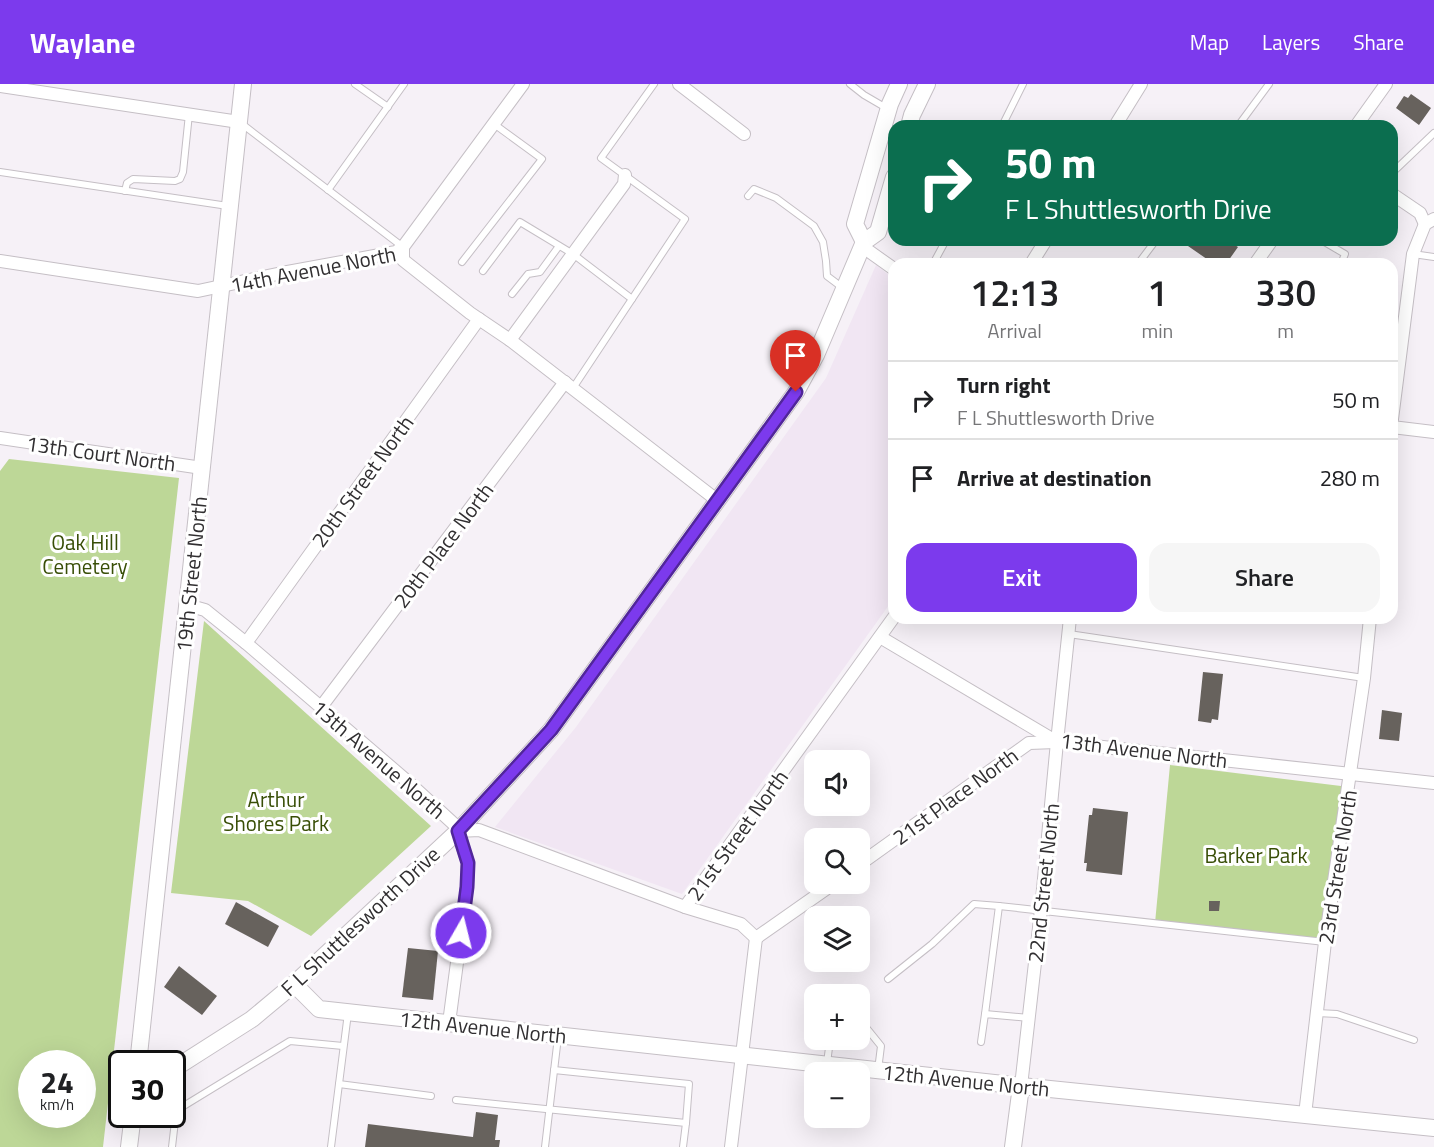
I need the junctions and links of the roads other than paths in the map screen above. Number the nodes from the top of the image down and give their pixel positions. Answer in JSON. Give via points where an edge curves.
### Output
{"nodes":[{"id":1,"x":243,"y":84,"type":"edge"},
{"id":2,"x":355,"y":84,"type":"edge"},
{"id":3,"x":404,"y":84,"type":"edge"},
{"id":4,"x":523,"y":84,"type":"edge"},
{"id":5,"x":654,"y":84,"type":"edge"},
{"id":6,"x":679,"y":84,"type":"edge"},
{"id":7,"x":850,"y":84,"type":"edge"},
{"id":8,"x":899,"y":84,"type":"edge"},
{"id":9,"x":927,"y":84,"type":"edge"},
{"id":10,"x":1023,"y":84,"type":"edge"},
{"id":11,"x":1141,"y":84,"type":"edge"},
{"id":12,"x":1269,"y":84,"type":"edge"},
{"id":13,"x":1386,"y":84,"type":"edge"},
{"id":14,"x":0,"y":86,"type":"edge"},
{"id":15,"x":388,"y":107,"type":"junction"},
{"id":16,"x":888,"y":110,"type":"junction"},
{"id":17,"x":189,"y":114,"type":"junction"},
{"id":18,"x":911,"y":120,"type":"edge"},
{"id":19,"x":1005,"y":120,"type":"edge"},
{"id":20,"x":1119,"y":120,"type":"edge"},
{"id":21,"x":1242,"y":120,"type":"edge"},
{"id":22,"x":1360,"y":120,"type":"edge"},
{"id":23,"x":239,"y":122,"type":"junction"},
{"id":24,"x":494,"y":123,"type":"junction"},
{"id":25,"x":1434,"y":133,"type":"edge"},
{"id":26,"x":744,"y":134,"type":"dead end"},
{"id":27,"x":1398,"y":167,"type":"edge"},
{"id":28,"x":0,"y":172,"type":"edge"},
{"id":29,"x":625,"y":175,"type":"junction"},
{"id":30,"x":328,"y":190,"type":"junction"},
{"id":31,"x":125,"y":191,"type":"junction"},
{"id":32,"x":748,"y":196,"type":"dead end"},
{"id":33,"x":888,"y":198,"type":"edge"},
{"id":34,"x":1398,"y":198,"type":"edge"},
{"id":35,"x":230,"y":207,"type":"junction"},
{"id":36,"x":1430,"y":222,"type":"edge"},
{"id":37,"x":863,"y":244,"type":"junction"},
{"id":38,"x":559,"y":246,"type":"junction"},
{"id":39,"x":1331,"y":246,"type":"edge"},
{"id":40,"x":403,"y":247,"type":"junction"},
{"id":41,"x":573,"y":254,"type":"junction"},
{"id":42,"x":1413,"y":254,"type":"junction"},
{"id":43,"x":1434,"y":257,"type":"edge"},
{"id":44,"x":1343,"y":258,"type":"edge"},
{"id":45,"x":0,"y":261,"type":"edge"},
{"id":46,"x":462,"y":262,"type":"dead end"},
{"id":47,"x":888,"y":263,"type":"edge"},
{"id":48,"x":483,"y":271,"type":"dead end"},
{"id":49,"x":221,"y":287,"type":"junction"},
{"id":50,"x":844,"y":288,"type":"junction"},
{"id":51,"x":512,"y":294,"type":"dead end"},
{"id":52,"x":632,"y":299,"type":"junction"},
{"id":53,"x":479,"y":319,"type":"junction"},
{"id":54,"x":510,"y":340,"type":"junction"},
{"id":55,"x":1398,"y":371,"type":"edge"},
{"id":56,"x":569,"y":385,"type":"junction"},
{"id":57,"x":1398,"y":429,"type":"edge"},
{"id":58,"x":1434,"y":432,"type":"edge"},
{"id":59,"x":0,"y":438,"type":"edge"},
{"id":60,"x":202,"y":468,"type":"junction"},
{"id":61,"x":718,"y":501,"type":"junction"},
{"id":62,"x":187,"y":605,"type":"junction"},
{"id":63,"x":889,"y":624,"type":"edge"},
{"id":64,"x":1069,"y":624,"type":"edge"},
{"id":65,"x":1369,"y":624,"type":"edge"},
{"id":66,"x":1068,"y":633,"type":"junction"},
{"id":67,"x":880,"y":637,"type":"junction"},
{"id":68,"x":246,"y":643,"type":"junction"},
{"id":69,"x":1364,"y":678,"type":"junction"},
{"id":70,"x":321,"y":707,"type":"junction"},
{"id":71,"x":1057,"y":742,"type":"junction"},
{"id":72,"x":1350,"y":774,"type":"junction"},
{"id":73,"x":1434,"y":783,"type":"edge"},
{"id":74,"x":458,"y":831,"type":"junction"},
{"id":75,"x":870,"y":857,"type":"edge"},
{"id":76,"x":819,"y":894,"type":"edge"},
{"id":77,"x":999,"y":906,"type":"junction"},
{"id":78,"x":685,"y":907,"type":"junction"},
{"id":79,"x":1041,"y":910,"type":"junction"},
{"id":80,"x":756,"y":938,"type":"junction"},
{"id":81,"x":1325,"y":942,"type":"junction"},
{"id":82,"x":888,"y":979,"type":"dead end"},
{"id":83,"x":294,"y":984,"type":"junction"},
{"id":84,"x":348,"y":1012,"type":"junction"},
{"id":85,"x":1316,"y":1013,"type":"junction"},
{"id":86,"x":985,"y":1014,"type":"junction"},
{"id":87,"x":1029,"y":1018,"type":"junction"},
{"id":88,"x":449,"y":1023,"type":"junction"},
{"id":89,"x":870,"y":1032,"type":"edge"},
{"id":90,"x":559,"y":1035,"type":"junction"},
{"id":91,"x":1414,"y":1040,"type":"dead end"},
{"id":92,"x":981,"y":1042,"type":"dead end"},
{"id":93,"x":344,"y":1046,"type":"junction"},
{"id":94,"x":139,"y":1050,"type":"edge"},
{"id":95,"x":742,"y":1055,"type":"junction"},
{"id":96,"x":186,"y":1061,"type":"edge"},
{"id":97,"x":804,"y":1062,"type":"edge"},
{"id":98,"x":870,"y":1069,"type":"edge"},
{"id":99,"x":554,"y":1070,"type":"junction"},
{"id":100,"x":878,"y":1070,"type":"junction"},
{"id":101,"x":339,"y":1084,"type":"junction"},
{"id":102,"x":1021,"y":1086,"type":"junction"},
{"id":103,"x":431,"y":1096,"type":"dead end"},
{"id":104,"x":456,"y":1100,"type":"dead end"},
{"id":105,"x":549,"y":1109,"type":"junction"},
{"id":106,"x":1305,"y":1115,"type":"junction"},
{"id":107,"x":686,"y":1123,"type":"junction"},
{"id":108,"x":131,"y":1128,"type":"edge"},
{"id":109,"x":1434,"y":1128,"type":"edge"},
{"id":110,"x":129,"y":1147,"type":"edge"},
{"id":111,"x":172,"y":1147,"type":"edge"},
{"id":112,"x":331,"y":1147,"type":"edge"},
{"id":113,"x":545,"y":1147,"type":"edge"},
{"id":114,"x":683,"y":1147,"type":"edge"},
{"id":115,"x":731,"y":1147,"type":"edge"},
{"id":116,"x":1013,"y":1147,"type":"edge"}],
"edges":[{"from":1,"to":23,"type":"street","name":"19th Street North"},
{"from":2,"to":15,"type":"lane"},
{"from":3,"to":15,"type":"lane"},
{"from":4,"to":24,"type":"street"},
{"from":5,"to":29,"type":"lane","via":[[601,158]]},
{"from":6,"to":26,"type":"street"},
{"from":7,"to":16,"type":"lane"},
{"from":8,"to":16,"type":"street"},
{"from":9,"to":18,"type":"street"},
{"from":10,"to":19,"type":"lane"},
{"from":11,"to":20,"type":"street"},
{"from":12,"to":21,"type":"lane"},
{"from":13,"to":22,"type":"street"},
{"from":14,"to":17,"type":"street"},
{"from":15,"to":30,"type":"lane"},
{"from":16,"to":37,"type":"street","via":[[855,224]]},
{"from":17,"to":23,"type":"street"},
{"from":17,"to":31,"type":"lane","via":[[180,179],[133,179]]},
{"from":23,"to":30,"type":"lane"},
{"from":23,"to":35,"type":"street","name":"19th Street North"},
{"from":24,"to":40,"type":"street"},
{"from":24,"to":46,"type":"lane","via":[[542,159]]},
{"from":25,"to":27,"type":"lane"},
{"from":28,"to":31,"type":"lane"},
{"from":29,"to":41,"type":"street","via":[[624,184]]},
{"from":29,"to":52,"type":"lane","via":[[685,219]]},
{"from":30,"to":40,"type":"lane"},
{"from":31,"to":35,"type":"lane"},
{"from":32,"to":50,"type":"lane","via":[[754,189],[776,198],[814,226],[823,242],[827,276]]},
{"from":33,"to":37,"type":"street","name":"F L Shuttlesworth Drive","via":[[878,232]]},
{"from":34,"to":36,"type":"street"},
{"from":35,"to":49,"type":"street","name":"19th Street North"},
{"from":36,"to":42,"type":"street"},
{"from":37,"to":47,"type":"street"},
{"from":37,"to":50,"type":"street","name":"F L Shuttlesworth Drive"},
{"from":38,"to":41,"type":"lane"},
{"from":38,"to":48,"type":"lane","via":[[520,222]]},
{"from":38,"to":51,"type":"lane","via":[[540,272],[528,274]]},
{"from":39,"to":44,"type":"lane","via":[[1345,254]]},
{"from":40,"to":49,"type":"street","name":"14th Avenue North","via":[[396,252]]},
{"from":40,"to":53,"type":"street","name":"14th Avenue North","via":[[403,260]]},
{"from":41,"to":52,"type":"lane"},
{"from":41,"to":54,"type":"street"},
{"from":42,"to":43,"type":"lane"},
{"from":42,"to":55,"type":"street"},
{"from":45,"to":49,"type":"street","name":"14th Avenue North","via":[[198,291]]},
{"from":49,"to":60,"type":"street","name":"19th Street North"},
{"from":50,"to":61,"type":"street","name":"F L Shuttlesworth Drive","via":[[796,392]]},
{"from":52,"to":56,"type":"lane"},
{"from":53,"to":54,"type":"street","name":"14th Avenue North"},
{"from":53,"to":68,"type":"street","name":"20th Street North"},
{"from":54,"to":56,"type":"street","name":"14th Avenue North"},
{"from":56,"to":61,"type":"street","name":"14th Avenue North"},
{"from":56,"to":70,"type":"street","name":"20th Place North"},
{"from":57,"to":58,"type":"street"},
{"from":59,"to":60,"type":"street","name":"13th Court North"},
{"from":60,"to":62,"type":"street","name":"19th Street North"},
{"from":61,"to":74,"type":"street","name":"F L Shuttlesworth Drive","via":[[551,730]]},
{"from":62,"to":68,"type":"street","name":"13th Avenue North","via":[[205,610]]},
{"from":62,"to":94,"type":"street","name":"19th Street North"},
{"from":63,"to":67,"type":"street","name":"21st Street North"},
{"from":64,"to":66,"type":"street","name":"22nd Street North"},
{"from":65,"to":69,"type":"street","name":"23rd Street North"},
{"from":66,"to":69,"type":"lane"},
{"from":66,"to":71,"type":"street","name":"22nd Street North"},
{"from":67,"to":71,"type":"street","name":"13th Avenue North"},
{"from":67,"to":78,"type":"street","name":"21st Street North"},
{"from":68,"to":70,"type":"street","name":"13th Avenue North"},
{"from":69,"to":72,"type":"street","name":"23rd Street North"},
{"from":70,"to":74,"type":"street","name":"13th Avenue North"},
{"from":71,"to":72,"type":"street","name":"13th Avenue North"},
{"from":71,"to":75,"type":"street","name":"21st Place North","via":[[1029,743]]},
{"from":71,"to":79,"type":"street","name":"22nd Street North"},
{"from":72,"to":73,"type":"street","name":"13th Avenue North"},
{"from":72,"to":81,"type":"street","name":"23rd Street North"},
{"from":74,"to":78,"type":"street","name":"13th Avenue North","via":[[479,830]]},
{"from":74,"to":83,"type":"street","name":"F L Shuttlesworth Drive"},
{"from":74,"to":88,"type":"street","via":[[468,863],[467,887]]},
{"from":76,"to":80,"type":"street"},
{"from":77,"to":79,"type":"lane"},
{"from":77,"to":82,"type":"lane","via":[[974,904]]},
{"from":77,"to":86,"type":"lane"},
{"from":78,"to":80,"type":"street","name":"13th Avenue North","via":[[741,924]]},
{"from":79,"to":81,"type":"lane"},
{"from":79,"to":87,"type":"street","name":"22nd Street North"},
{"from":80,"to":95,"type":"street"},
{"from":81,"to":85,"type":"street","name":"23rd Street North"},
{"from":83,"to":84,"type":"street","name":"12th Avenue North","via":[[319,1009]]},
{"from":83,"to":96,"type":"street","name":"F L Shuttlesworth Drive","via":[[252,1019]]},
{"from":84,"to":88,"type":"street","name":"12th Avenue North"},
{"from":84,"to":93,"type":"lane"},
{"from":85,"to":91,"type":"lane","via":[[1337,1014]]},
{"from":85,"to":106,"type":"street","name":"23rd Street North"},
{"from":86,"to":87,"type":"lane"},
{"from":86,"to":92,"type":"lane"},
{"from":87,"to":102,"type":"street","name":"22nd Street North"},
{"from":88,"to":90,"type":"street","name":"12th Avenue North"},
{"from":89,"to":100,"type":"lane","via":[[881,1046]]},
{"from":90,"to":95,"type":"street","name":"12th Avenue North"},
{"from":90,"to":99,"type":"lane"},
{"from":93,"to":101,"type":"lane"},
{"from":93,"to":111,"type":"lane","via":[[290,1041],[182,1107],[175,1121]]},
{"from":95,"to":97,"type":"street","name":"12th Avenue North"},
{"from":95,"to":115,"type":"street"},
{"from":98,"to":100,"type":"street","name":"12th Avenue North"},
{"from":99,"to":105,"type":"lane"},
{"from":99,"to":107,"type":"lane","via":[[689,1084]]},
{"from":100,"to":102,"type":"street","name":"12th Avenue North"},
{"from":101,"to":103,"type":"lane"},
{"from":101,"to":112,"type":"lane"},
{"from":102,"to":106,"type":"street","name":"12th Avenue North"},
{"from":102,"to":116,"type":"street","name":"22nd Street North"},
{"from":104,"to":105,"type":"lane"},
{"from":105,"to":107,"type":"lane"},
{"from":105,"to":113,"type":"lane"},
{"from":106,"to":109,"type":"street","name":"12th Avenue North"},
{"from":107,"to":114,"type":"lane"},
{"from":108,"to":110,"type":"street"}]}
